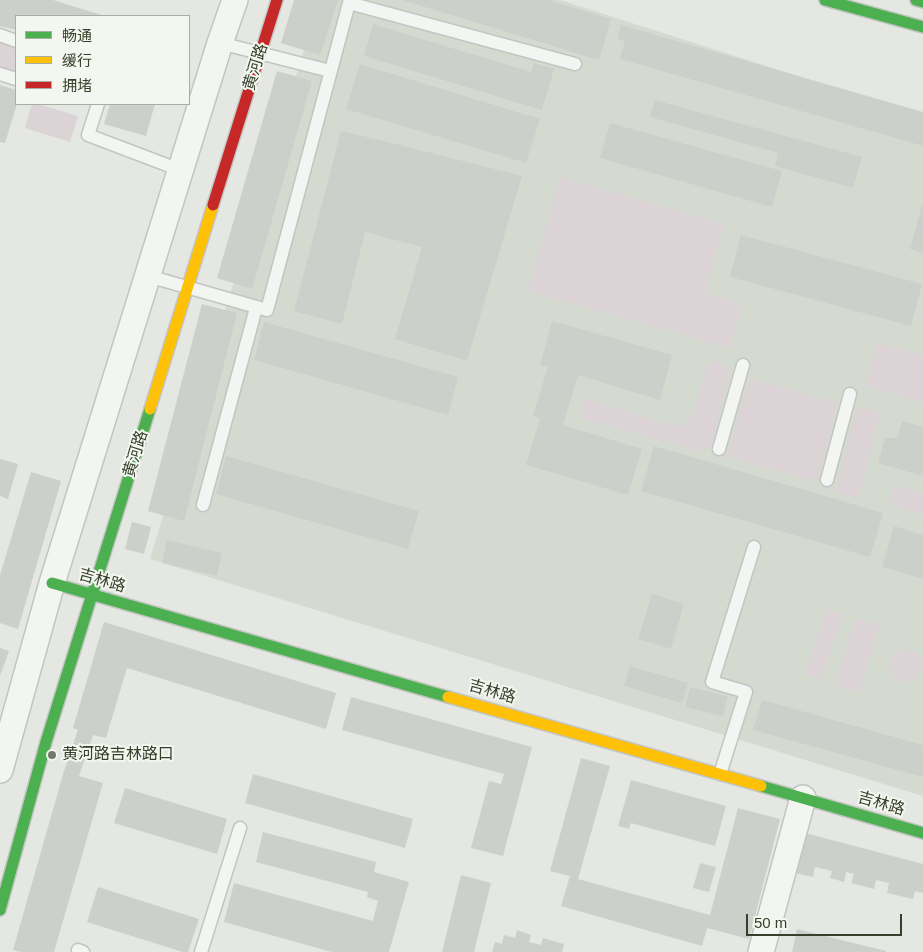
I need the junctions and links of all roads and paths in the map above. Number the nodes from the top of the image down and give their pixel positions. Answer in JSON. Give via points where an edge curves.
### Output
{"nodes":[{"id":1,"x":235,"y":0,"type":"edge"},
{"id":2,"x":277,"y":0,"type":"edge"},
{"id":3,"x":824,"y":0,"type":"edge"},
{"id":4,"x":916,"y":0,"type":"edge"},
{"id":5,"x":923,"y":2,"type":"edge"},
{"id":6,"x":923,"y":27,"type":"edge"},
{"id":7,"x":0,"y":35,"type":"edge"},
{"id":8,"x":15,"y":41,"type":"edge"},
{"id":9,"x":220,"y":43,"type":"junction"},
{"id":10,"x":260,"y":53,"type":"junction"},
{"id":11,"x":575,"y":64,"type":"dead end"},
{"id":12,"x":330,"y":71,"type":"junction"},
{"id":13,"x":0,"y":74,"type":"edge"},
{"id":14,"x":15,"y":79,"type":"edge"},
{"id":15,"x":97,"y":105,"type":"edge"},
{"id":16,"x":180,"y":170,"type":"junction"},
{"id":17,"x":148,"y":276,"type":"junction"},
{"id":18,"x":188,"y":288,"type":"junction"},
{"id":19,"x":256,"y":308,"type":"junction"},
{"id":20,"x":743,"y":365,"type":"dead end"},
{"id":21,"x":850,"y":394,"type":"dead end"},
{"id":22,"x":719,"y":450,"type":"dead end"},
{"id":23,"x":826,"y":480,"type":"dead end"},
{"id":24,"x":203,"y":505,"type":"dead end"},
{"id":25,"x":754,"y":547,"type":"dead end"},
{"id":26,"x":52,"y":583,"type":"junction"},
{"id":27,"x":92,"y":595,"type":"junction"},
{"id":28,"x":5,"y":733,"type":"edge"},
{"id":29,"x":0,"y":770,"type":"edge"},
{"id":30,"x":720,"y":774,"type":"junction"},
{"id":31,"x":803,"y":798,"type":"junction"},
{"id":32,"x":240,"y":828,"type":"dead end"},
{"id":33,"x":923,"y":833,"type":"edge"},
{"id":34,"x":0,"y":910,"type":"edge"},
{"id":35,"x":200,"y":952,"type":"edge"},
{"id":36,"x":761,"y":952,"type":"edge"}],
"edges":[{"from":1,"to":9,"type":"street"},
{"from":2,"to":10,"type":"street","name":"黄河路"},
{"from":3,"to":6,"type":"street"},
{"from":4,"to":5,"type":"street"},
{"from":7,"to":8,"type":"lane"},
{"from":9,"to":10,"type":"lane"},
{"from":9,"to":16,"type":"street"},
{"from":10,"to":12,"type":"lane"},
{"from":10,"to":18,"type":"street","name":"黄河路"},
{"from":11,"to":12,"type":"lane","via":[[349,3]]},
{"from":12,"to":19,"type":"lane","via":[[267,310]]},
{"from":13,"to":14,"type":"lane"},
{"from":15,"to":16,"type":"lane","via":[[88,135]]},
{"from":16,"to":17,"type":"street"},
{"from":17,"to":18,"type":"lane"},
{"from":17,"to":26,"type":"street"},
{"from":18,"to":19,"type":"lane"},
{"from":18,"to":27,"type":"street","name":"黄河路"},
{"from":19,"to":24,"type":"lane"},
{"from":20,"to":22,"type":"lane"},
{"from":21,"to":23,"type":"lane"},
{"from":25,"to":30,"type":"lane","via":[[712,682],[746,692]]},
{"from":26,"to":27,"type":"street","name":"吉林路"},
{"from":26,"to":28,"type":"street"},
{"from":27,"to":30,"type":"street","name":"吉林路"},
{"from":27,"to":34,"type":"street","name":"黄河路","via":[[46,742]]},
{"from":28,"to":29,"type":"street"},
{"from":30,"to":31,"type":"street","name":"吉林路"},
{"from":31,"to":33,"type":"street","name":"吉林路"},
{"from":31,"to":36,"type":"street"},
{"from":32,"to":35,"type":"lane"}]}
